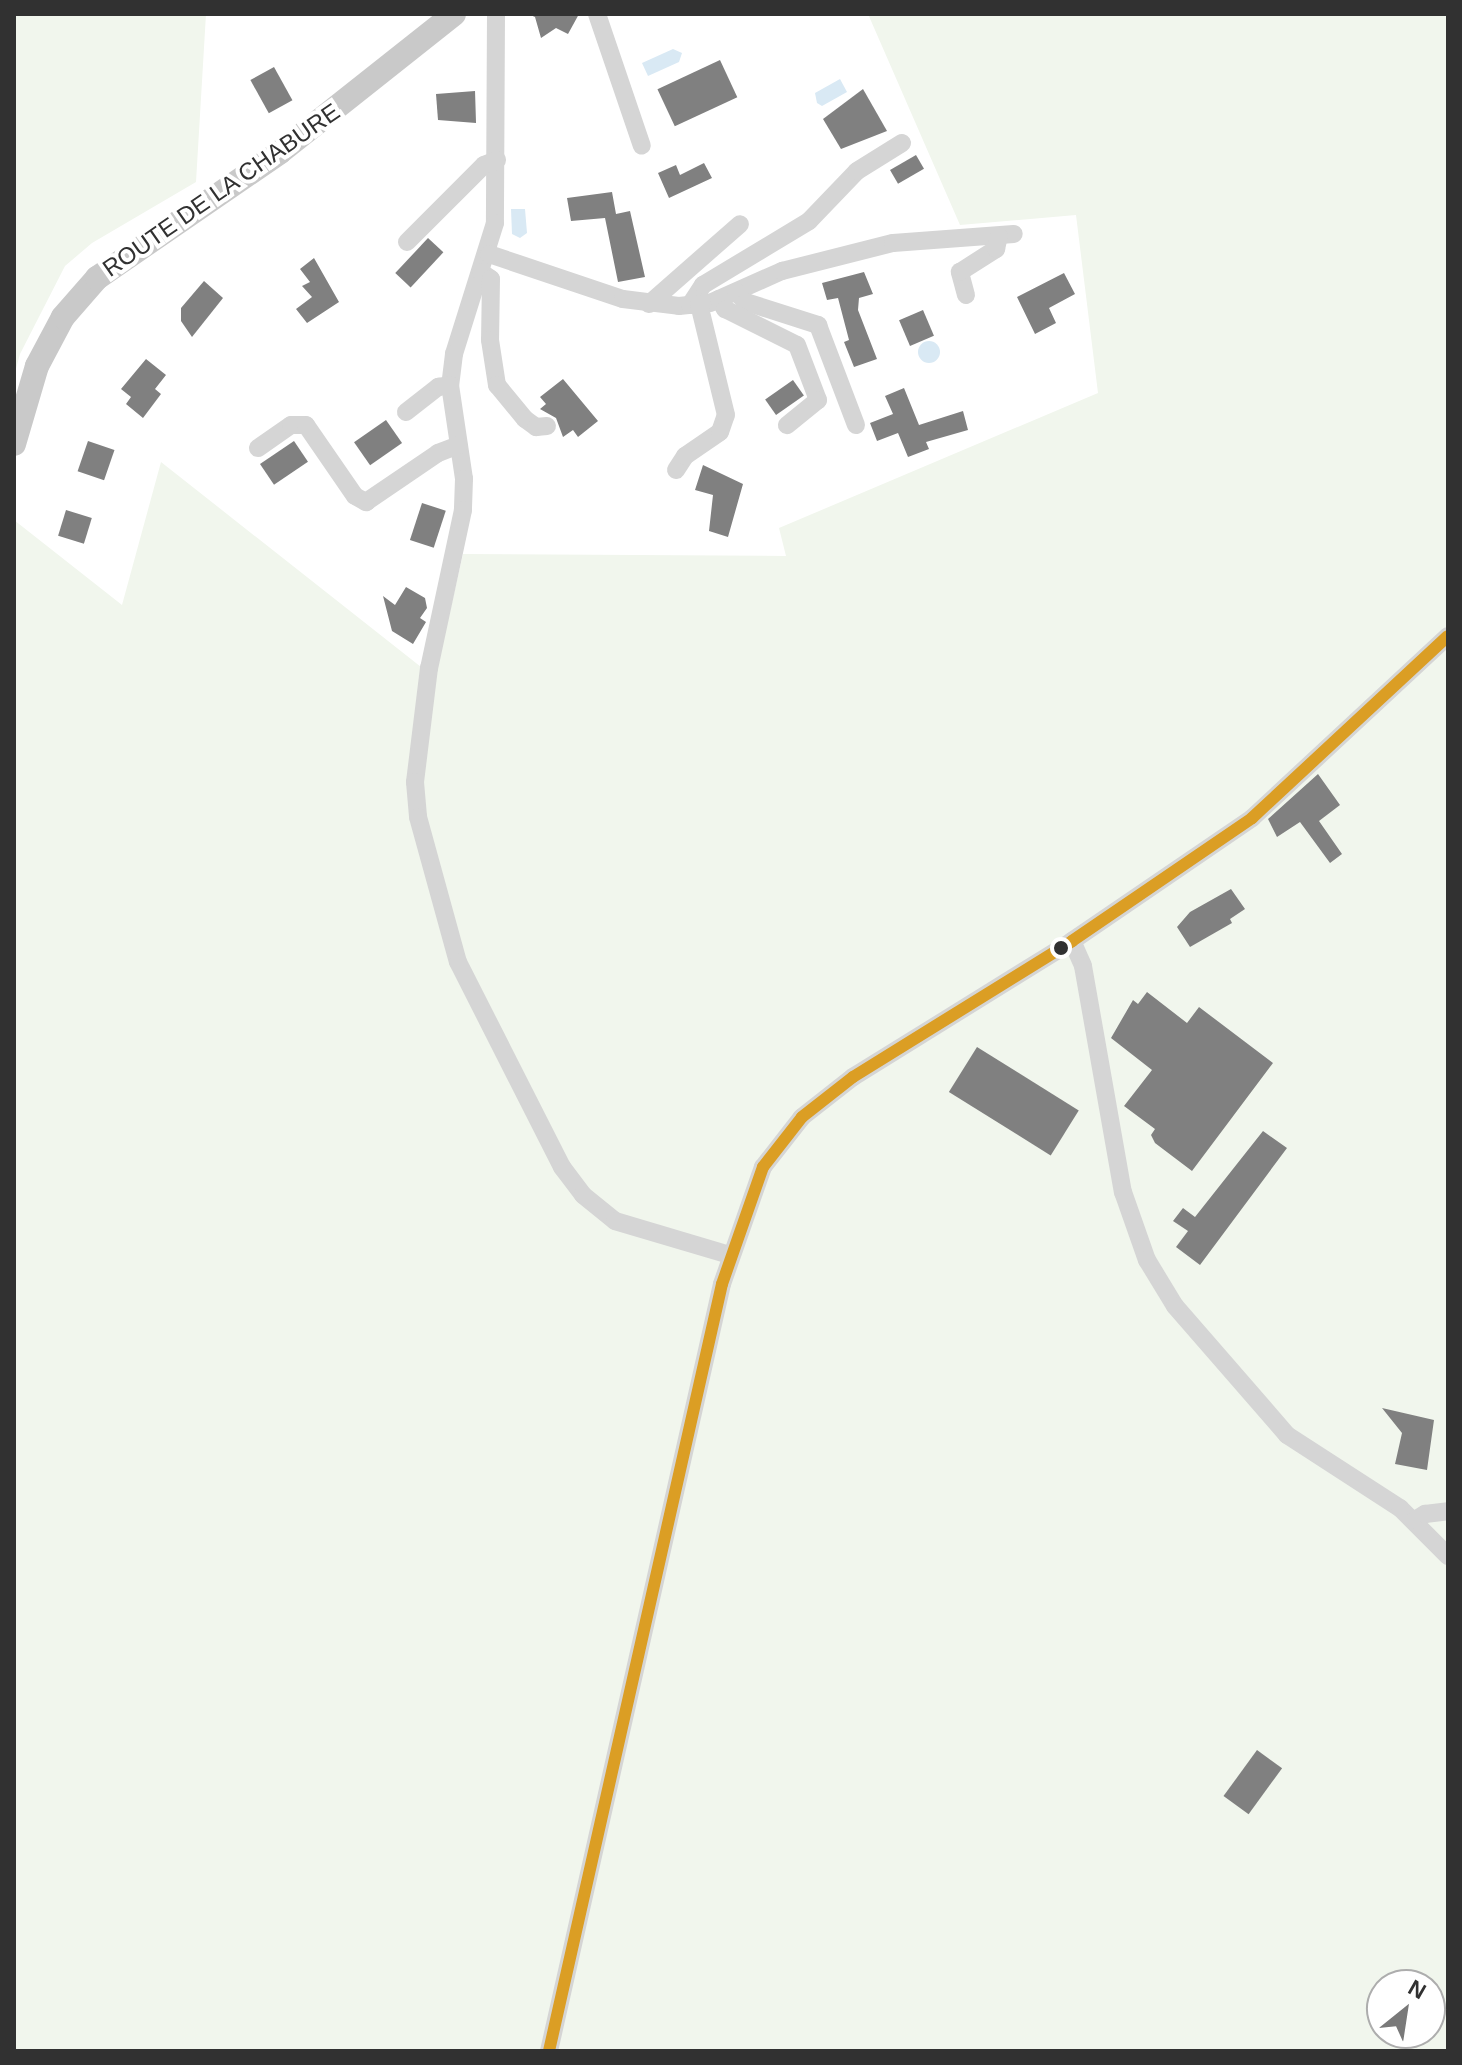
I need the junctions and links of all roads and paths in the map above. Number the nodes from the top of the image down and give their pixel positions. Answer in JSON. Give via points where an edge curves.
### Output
{"nodes":[{"id":1,"x":454,"y":14,"type":"edge"},
{"id":2,"x":496,"y":14,"type":"edge"},
{"id":3,"x":597,"y":14,"type":"edge"},
{"id":4,"x":902,"y":143,"type":"dead end"},
{"id":5,"x":642,"y":146,"type":"dead end"},
{"id":6,"x":497,"y":160,"type":"junction"},
{"id":7,"x":740,"y":224,"type":"dead end"},
{"id":8,"x":407,"y":242,"type":"dead end"},
{"id":9,"x":489,"y":254,"type":"junction"},
{"id":10,"x":481,"y":272,"type":"junction"},
{"id":11,"x":966,"y":295,"type":"dead end"},
{"id":12,"x":728,"y":296,"type":"junction"},
{"id":13,"x":649,"y":304,"type":"junction"},
{"id":14,"x":694,"y":304,"type":"junction"},
{"id":15,"x":450,"y":385,"type":"junction"},
{"id":16,"x":406,"y":412,"type":"dead end"},
{"id":17,"x":787,"y":425,"type":"dead end"},
{"id":18,"x":856,"y":425,"type":"dead end"},
{"id":19,"x":547,"y":426,"type":"dead end"},
{"id":20,"x":14,"y":444,"type":"edge"},
{"id":21,"x":459,"y":445,"type":"junction"},
{"id":22,"x":258,"y":448,"type":"dead end"},
{"id":23,"x":676,"y":470,"type":"dead end"},
{"id":24,"x":1448,"y":636,"type":"edge"},
{"id":25,"x":1072,"y":941,"type":"junction"},
{"id":26,"x":730,"y":1255,"type":"junction"},
{"id":27,"x":1448,"y":1511,"type":"edge"},
{"id":28,"x":1415,"y":1520,"type":"junction"},
{"id":29,"x":1448,"y":1556,"type":"edge"},
{"id":30,"x":549,"y":2051,"type":"edge"}],
"edges":[{"from":1,"to":20,"type":"main road","name":"ROUTE DE LA CHABURE","via":[[280,152],[97,278],[63,317],[37,366]]},
{"from":2,"to":6,"type":"street"},
{"from":3,"to":5,"type":"street"},
{"from":4,"to":14,"type":"street","via":[[857,171],[809,221],[703,285]]},
{"from":6,"to":8,"type":"street","via":[[484,165]]},
{"from":6,"to":9,"type":"street"},
{"from":7,"to":13,"type":"street"},
{"from":9,"to":10,"type":"street"},
{"from":9,"to":13,"type":"street"},
{"from":10,"to":15,"type":"street","via":[[454,354]]},
{"from":10,"to":19,"type":"street","via":[[491,279],[490,340],[497,385],[525,419],[536,427]]},
{"from":11,"to":12,"type":"street","via":[[960,272],[996,249],[1007,235],[893,243],[782,271]]},
{"from":12,"to":14,"type":"street"},
{"from":12,"to":17,"type":"street","via":[[725,309],[797,345],[818,400]]},
{"from":12,"to":18,"type":"street","via":[[818,325]]},
{"from":13,"to":14,"type":"street"},
{"from":14,"to":23,"type":"street","via":[[726,415],[720,432],[685,456]]},
{"from":15,"to":16,"type":"street","via":[[438,387]]},
{"from":15,"to":21,"type":"street"},
{"from":21,"to":22,"type":"street","via":[[438,453],[366,502],[355,496],[306,425],[291,425]]},
{"from":21,"to":26,"type":"street","via":[[463,510],[429,668],[415,782],[427,860],[458,962],[533,1114],[583,1195],[615,1221]]},
{"from":24,"to":25,"type":"street","via":[[1252,818]]},
{"from":25,"to":26,"type":"street","via":[[915,1036],[802,1117],[763,1167]]},
{"from":25,"to":28,"type":"street","via":[[1083,966],[1123,1192],[1147,1260],[1175,1306],[1287,1435]]},
{"from":26,"to":30,"type":"street"},
{"from":27,"to":28,"type":"street"},
{"from":28,"to":29,"type":"street"}]}
